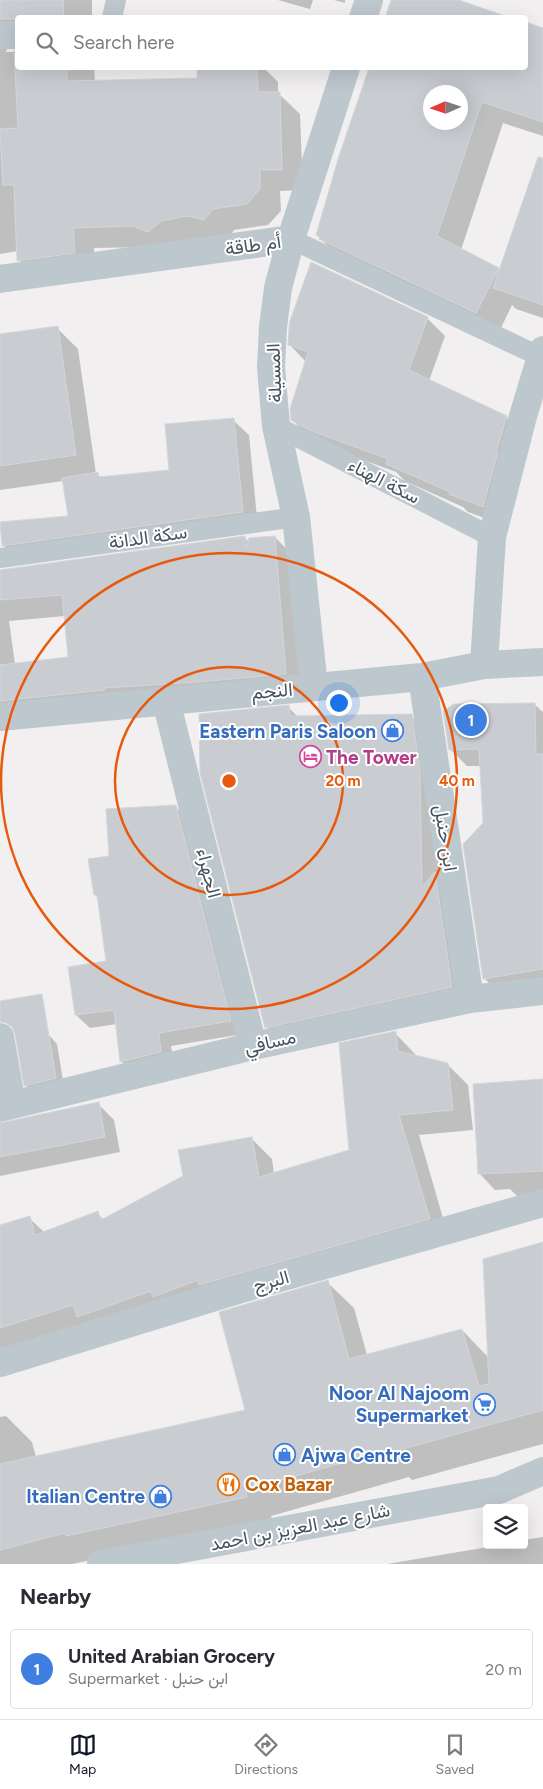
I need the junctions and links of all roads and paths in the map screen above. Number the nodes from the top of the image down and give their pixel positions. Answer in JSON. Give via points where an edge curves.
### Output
{"nodes":[{"id":1,"x":116,"y":0,"type":"edge"},
{"id":2,"x":369,"y":0,"type":"edge"},
{"id":3,"x":113,"y":15,"type":"edge"},
{"id":4,"x":363,"y":15,"type":"edge"},
{"id":5,"x":15,"y":34,"type":"edge"},
{"id":6,"x":0,"y":35,"type":"edge"},
{"id":7,"x":345,"y":70,"type":"edge"},
{"id":8,"x":291,"y":239,"type":"junction"},
{"id":9,"x":0,"y":279,"type":"edge"},
{"id":10,"x":542,"y":353,"type":"edge"},
{"id":11,"x":276,"y":426,"type":"junction"},
{"id":12,"x":296,"y":517,"type":"junction"},
{"id":13,"x":492,"y":537,"type":"junction"},
{"id":14,"x":0,"y":558,"type":"edge"},
{"id":15,"x":543,"y":662,"type":"edge"},
{"id":16,"x":484,"y":665,"type":"junction"},
{"id":17,"x":422,"y":677,"type":"junction"},
{"id":18,"x":314,"y":687,"type":"junction"},
{"id":19,"x":166,"y":700,"type":"junction"},
{"id":20,"x":0,"y":717,"type":"edge"},
{"id":21,"x":543,"y":992,"type":"edge"},
{"id":22,"x":470,"y":999,"type":"junction"},
{"id":23,"x":0,"y":1037,"type":"edge"},
{"id":24,"x":253,"y":1046,"type":"junction"},
{"id":25,"x":6,"y":1106,"type":"edge"},
{"id":26,"x":543,"y":1203,"type":"edge"},
{"id":27,"x":0,"y":1363,"type":"edge"},
{"id":28,"x":543,"y":1471,"type":"edge"},
{"id":29,"x":499,"y":1490,"type":"junction"},
{"id":30,"x":543,"y":1492,"type":"edge"},
{"id":31,"x":101,"y":1564,"type":"edge"}],
"edges":[{"from":1,"to":3,"type":"lane"},
{"from":2,"to":4,"type":"street"},
{"from":5,"to":6,"type":"street"},
{"from":7,"to":8,"type":"street","name":"المسيلة"},
{"from":8,"to":9,"type":"street","name":"أم طاقة"},
{"from":8,"to":10,"type":"lane","name":"أم طاقة"},
{"from":8,"to":11,"type":"street","name":"المسيلة","via":[[272,327]]},
{"from":10,"to":13,"type":"street"},
{"from":11,"to":12,"type":"street","name":"المسيلة"},
{"from":11,"to":13,"type":"lane","name":"سكة الهناء"},
{"from":12,"to":14,"type":"lane","name":"سكة الدانة"},
{"from":12,"to":18,"type":"street","name":"المسيلة"},
{"from":13,"to":16,"type":"street"},
{"from":15,"to":16,"type":"street","name":"النجم"},
{"from":16,"to":17,"type":"street","name":"النجم"},
{"from":17,"to":18,"type":"street","name":"النجم"},
{"from":17,"to":22,"type":"street","name":"ابن حنبل"},
{"from":18,"to":19,"type":"street","name":"النجم"},
{"from":19,"to":20,"type":"street","name":"النجم"},
{"from":19,"to":24,"type":"street","name":"الجهراء"},
{"from":21,"to":22,"type":"street","name":"مسافي"},
{"from":22,"to":24,"type":"street","name":"مسافي"},
{"from":23,"to":25,"type":"street"},
{"from":24,"to":25,"type":"street","name":"مسافي"},
{"from":26,"to":27,"type":"street","name":"البرج","via":[[244,1288]]},
{"from":28,"to":29,"type":"street","name":"شارع عبد العزيز بن احمد"},
{"from":29,"to":30,"type":"street","name":"شارع عبد العزيز بن احمد"},
{"from":29,"to":31,"type":"street","name":"شارع عبد العزيز بن احمد"}]}
